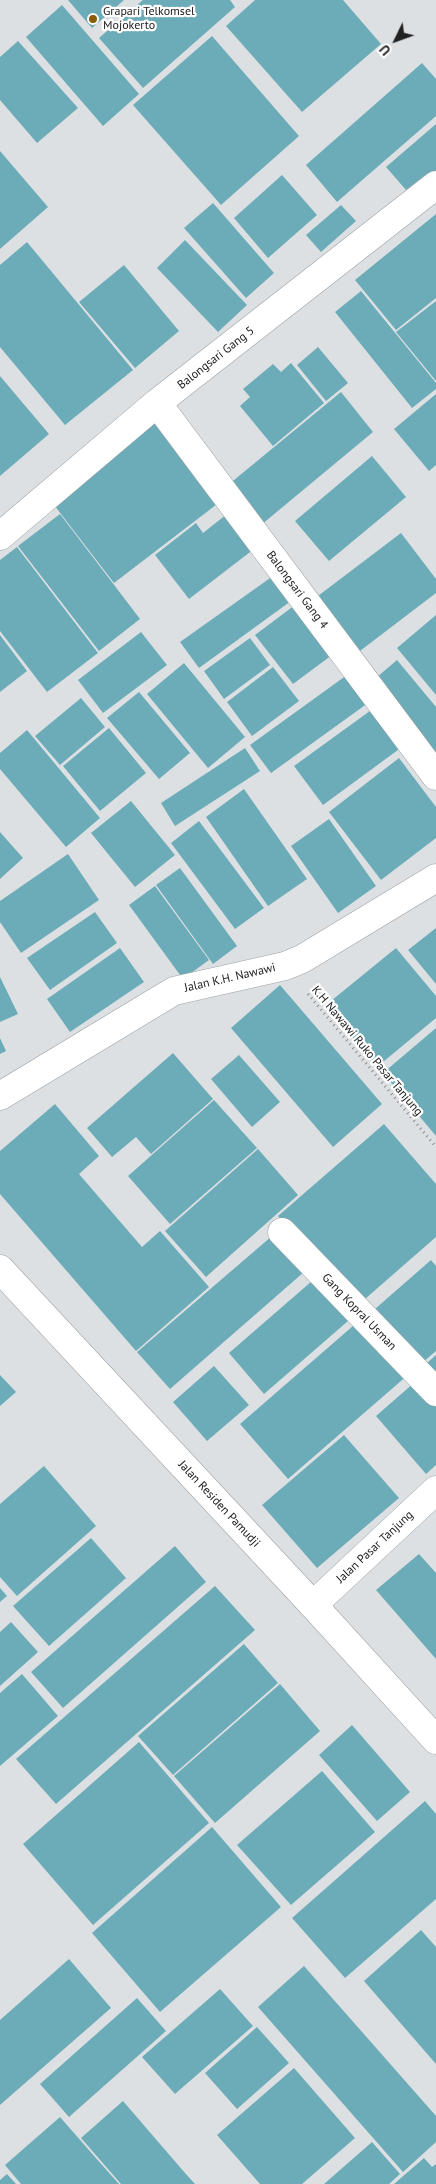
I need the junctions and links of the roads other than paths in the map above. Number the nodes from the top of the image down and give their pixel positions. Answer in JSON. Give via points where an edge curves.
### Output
{"nodes":[{"id":1,"x":436,"y":185,"type":"edge"},
{"id":2,"x":157,"y":404,"type":"junction"},
{"id":3,"x":0,"y":536,"type":"edge"},
{"id":4,"x":436,"y":776,"type":"edge"},
{"id":5,"x":436,"y":878,"type":"edge"},
{"id":6,"x":0,"y":1096,"type":"edge"},
{"id":7,"x":282,"y":1232,"type":"dead end"},
{"id":8,"x":0,"y":1269,"type":"edge"},
{"id":9,"x":436,"y":1392,"type":"edge"},
{"id":10,"x":436,"y":1490,"type":"edge"},
{"id":11,"x":313,"y":1605,"type":"junction"},
{"id":12,"x":436,"y":1740,"type":"edge"}],
"edges":[{"from":1,"to":2,"type":"street","name":"Balongsari Gang 5"},
{"from":2,"to":3,"type":"street","name":"Balongsari Gang 5"},
{"from":2,"to":4,"type":"street","name":"Balongsari Gang 4"},
{"from":5,"to":6,"type":"street","name":"Jalan K.H. Nawawi","via":[[285,966],[174,991]]},
{"from":7,"to":9,"type":"street","name":"Gang Kopral Usman"},
{"from":8,"to":11,"type":"street","name":"Jalan Residen Pamudji"},
{"from":10,"to":11,"type":"street","name":"Jalan Pasar Tanjung"},
{"from":11,"to":12,"type":"street","name":"Jalan Residen Pamudji"}]}
